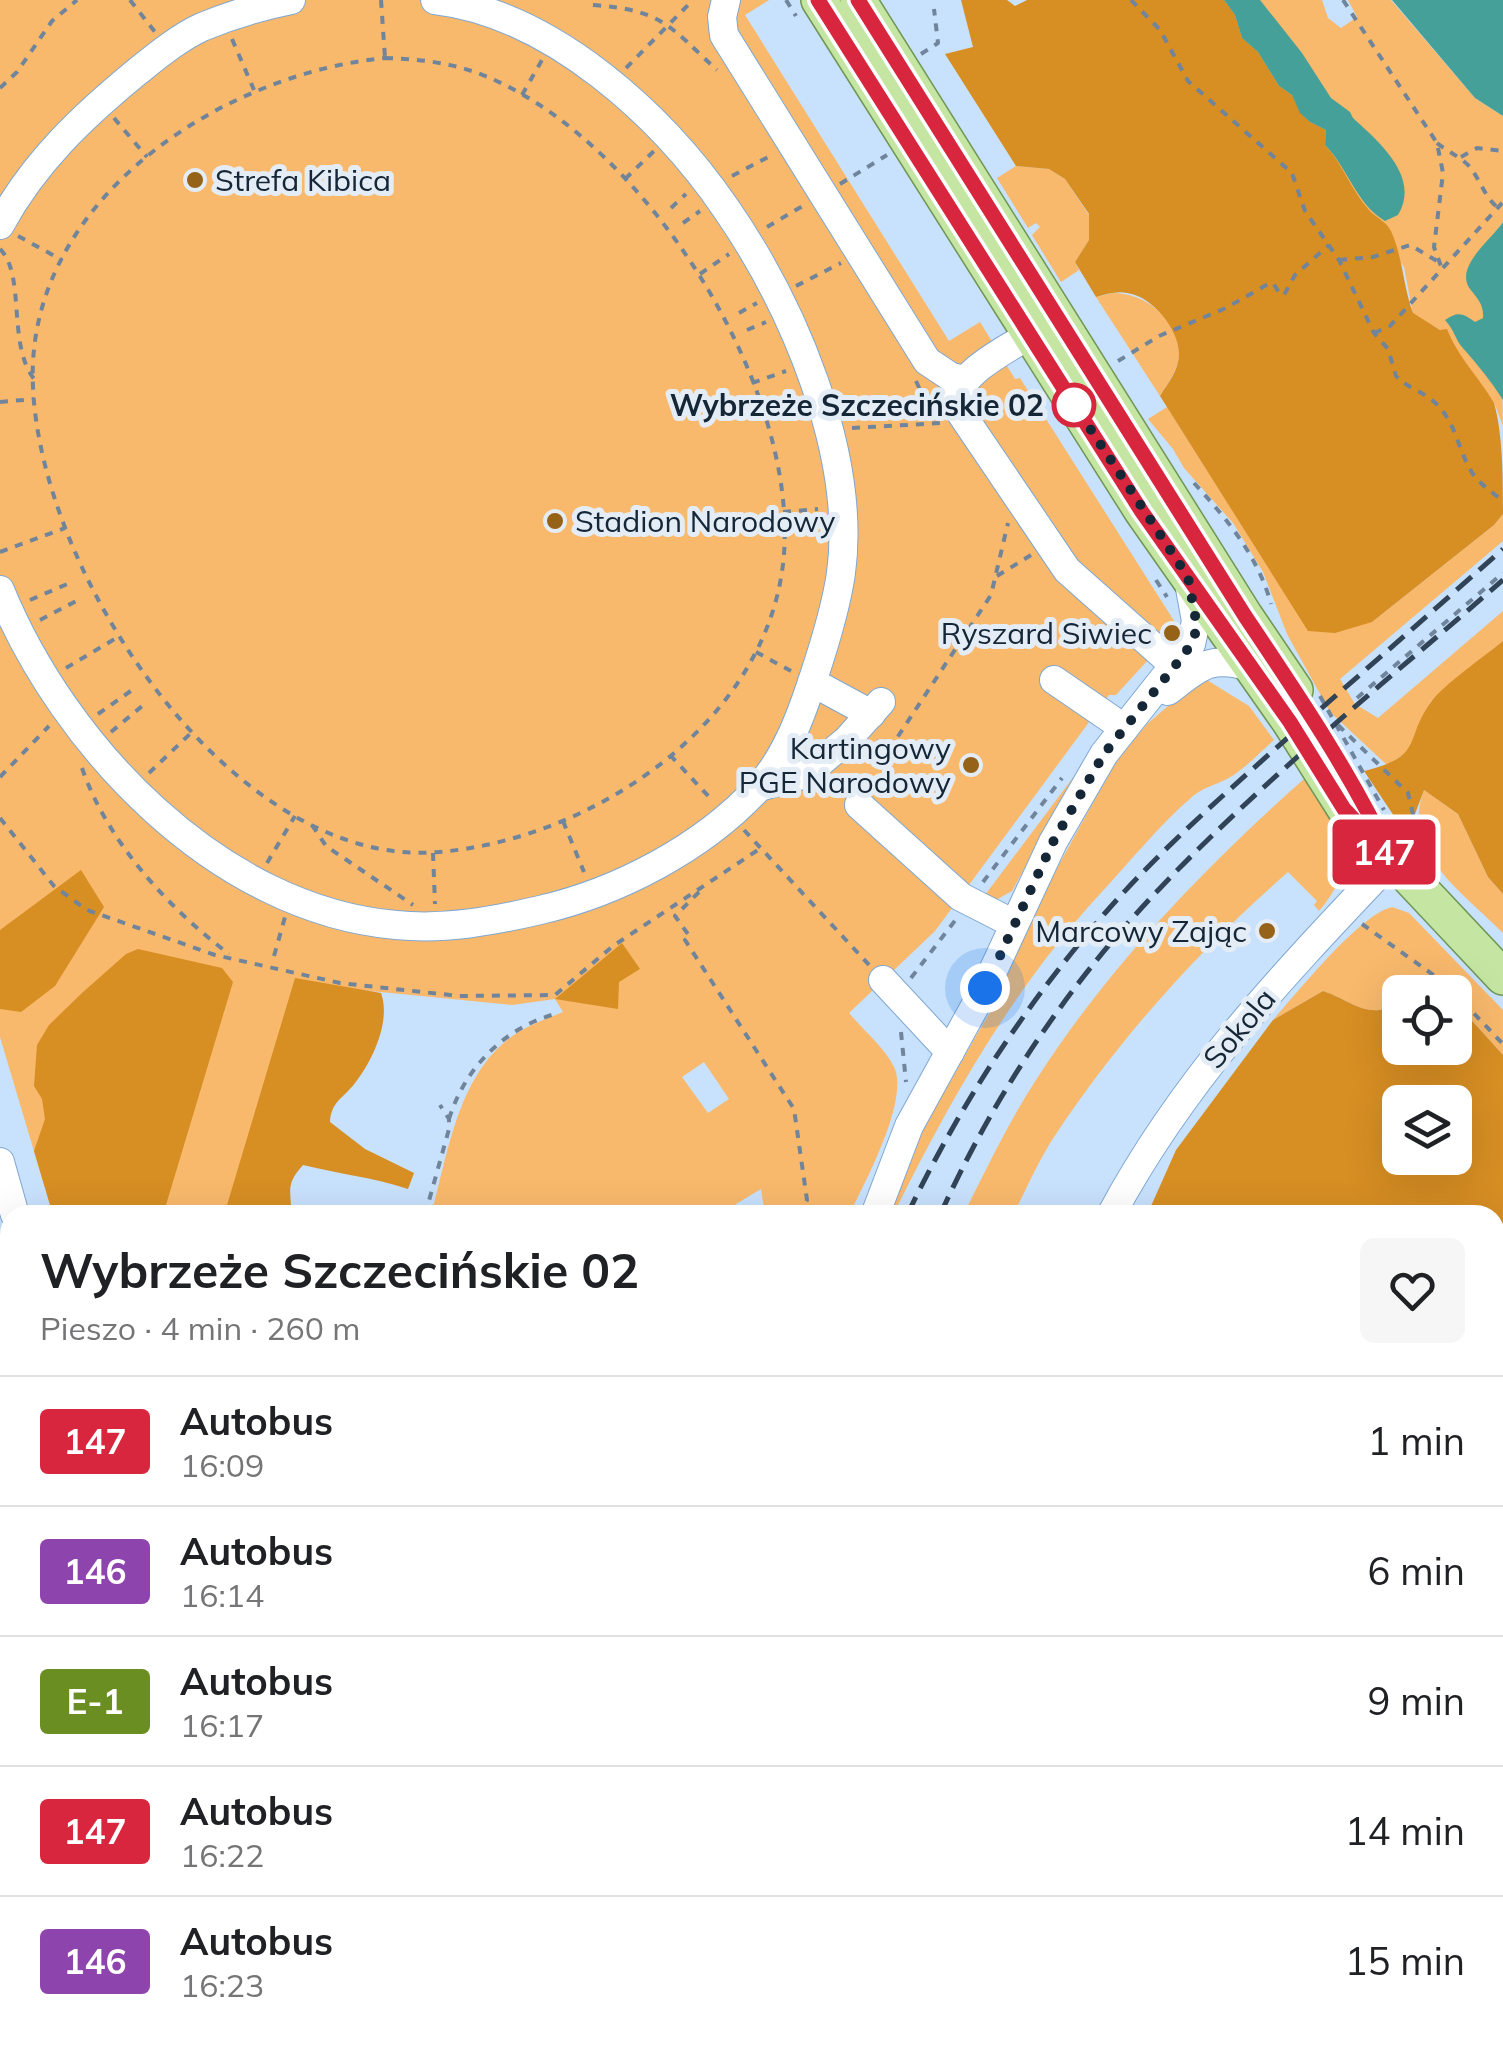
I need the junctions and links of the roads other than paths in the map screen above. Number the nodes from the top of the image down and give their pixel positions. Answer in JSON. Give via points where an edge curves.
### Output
{"nodes":[{"id":1,"x":291,"y":0,"type":"edge"},
{"id":2,"x":436,"y":0,"type":"edge"},
{"id":3,"x":726,"y":0,"type":"edge"},
{"id":4,"x":818,"y":0,"type":"edge"},
{"id":5,"x":858,"y":0,"type":"edge"},
{"id":6,"x":234,"y":21,"type":"edge"},
{"id":7,"x":9,"y":231,"type":"edge"},
{"id":8,"x":1029,"y":334,"type":"junction"},
{"id":9,"x":966,"y":380,"type":"junction"},
{"id":10,"x":1188,"y":577,"type":"junction"},
{"id":11,"x":0,"y":590,"type":"edge"},
{"id":12,"x":1175,"y":666,"type":"junction"},
{"id":13,"x":1250,"y":667,"type":"junction"},
{"id":14,"x":805,"y":679,"type":"junction"},
{"id":15,"x":1054,"y":680,"type":"dead end"},
{"id":16,"x":1131,"y":720,"type":"junction"},
{"id":17,"x":759,"y":787,"type":"junction"},
{"id":18,"x":860,"y":804,"type":"dead end"},
{"id":19,"x":1407,"y":856,"type":"junction"},
{"id":20,"x":1014,"y":924,"type":"junction"},
{"id":21,"x":1503,"y":977,"type":"edge"},
{"id":22,"x":883,"y":980,"type":"road end"},
{"id":23,"x":950,"y":1052,"type":"junction"},
{"id":24,"x":0,"y":1162,"type":"edge"},
{"id":25,"x":12,"y":1205,"type":"edge"},
{"id":26,"x":879,"y":1205,"type":"edge"},
{"id":27,"x":1117,"y":1205,"type":"edge"}],
"edges":[{"from":1,"to":6,"type":"street"},
{"from":2,"to":14,"type":"street","via":[[500,16],[545,36],[589,67],[712,188],[770,279],[814,381],[840,507],[841,570]]},
{"from":3,"to":9,"type":"street","via":[[724,35],[805,169],[927,362]]},
{"from":4,"to":8,"type":"main road"},
{"from":5,"to":19,"type":"main road","via":[[1236,601]]},
{"from":6,"to":7,"type":"street","via":[[199,28],[95,106],[46,155]]},
{"from":8,"to":9,"type":"street"},
{"from":8,"to":10,"type":"main road"},
{"from":9,"to":12,"type":"street","via":[[954,402],[1048,545]]},
{"from":10,"to":12,"type":"street","via":[[1195,634]]},
{"from":10,"to":13,"type":"main road"},
{"from":11,"to":17,"type":"street","via":[[44,680],[140,794],[236,872],[274,894],[345,917],[454,926],[566,904],[676,852]]},
{"from":12,"to":16,"type":"street"},
{"from":13,"to":16,"type":"street","via":[[1207,664]]},
{"from":13,"to":19,"type":"main road","via":[[1344,809]]},
{"from":14,"to":17,"type":"street","via":[[783,753]]},
{"from":14,"to":17,"type":"street","via":[[874,718],[806,774]]},
{"from":15,"to":16,"type":"street"},
{"from":16,"to":20,"type":"street","via":[[1053,842]]},
{"from":18,"to":20,"type":"street","via":[[961,897]]},
{"from":19,"to":21,"type":"main road"},
{"from":19,"to":27,"type":"street","name":"Sokola","via":[[1228,1038],[1152,1143]]},
{"from":20,"to":23,"type":"street"},
{"from":22,"to":23,"type":"street"},
{"from":23,"to":26,"type":"street","via":[[909,1126]]},
{"from":24,"to":25,"type":"street"}]}
